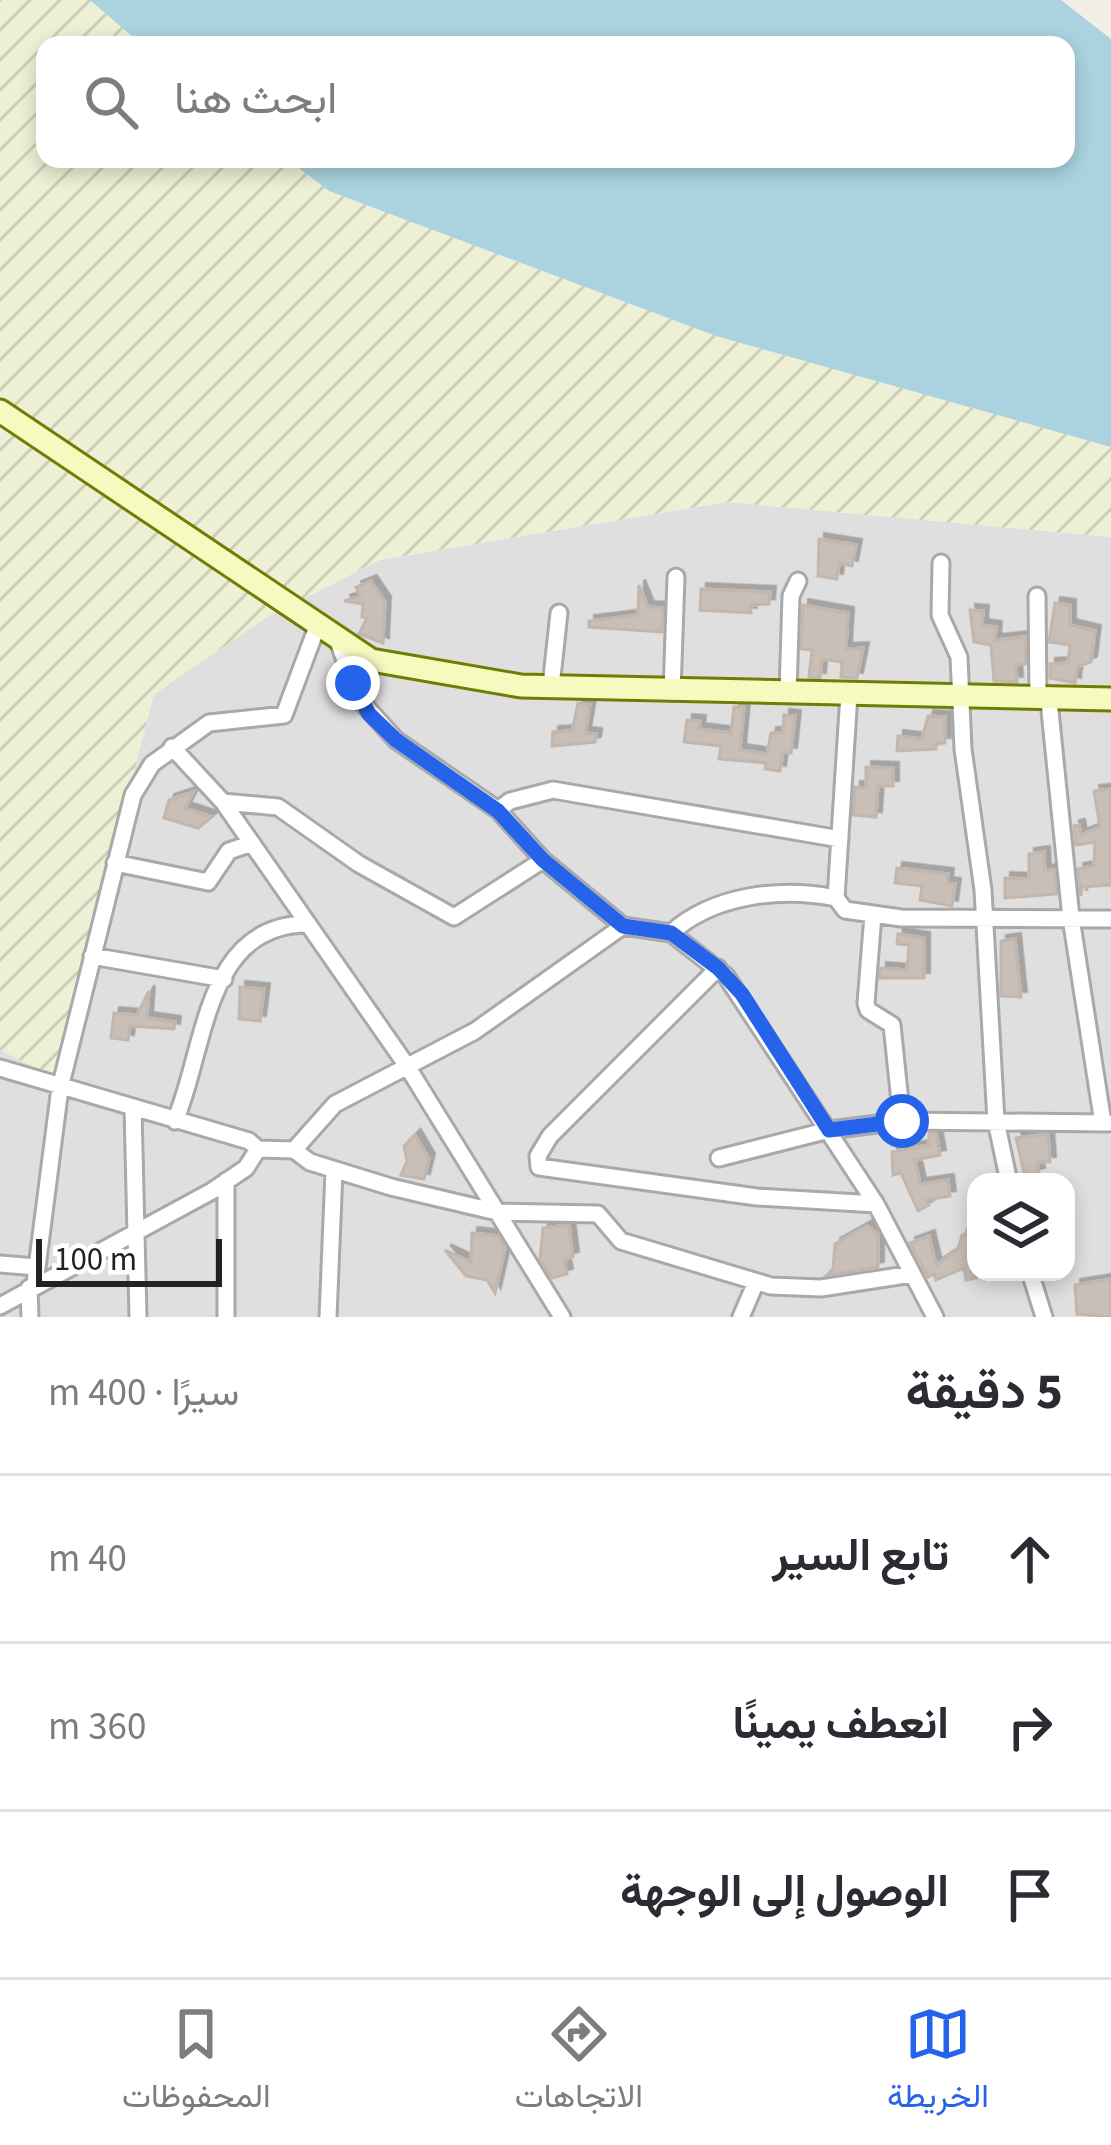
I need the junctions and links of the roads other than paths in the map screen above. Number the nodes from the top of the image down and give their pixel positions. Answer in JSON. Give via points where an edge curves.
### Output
{"nodes":[{"id":1,"x":0,"y":411,"type":"edge"},
{"id":2,"x":940,"y":563,"type":"dead end"},
{"id":3,"x":676,"y":577,"type":"dead end"},
{"id":4,"x":798,"y":581,"type":"dead end"},
{"id":5,"x":1037,"y":596,"type":"dead end"},
{"id":6,"x":559,"y":613,"type":"dead end"},
{"id":7,"x":317,"y":627,"type":"junction"},
{"id":8,"x":339,"y":644,"type":"junction"},
{"id":9,"x":551,"y":686,"type":"junction"},
{"id":10,"x":672,"y":692,"type":"junction"},
{"id":11,"x":788,"y":693,"type":"junction"},
{"id":12,"x":848,"y":694,"type":"junction"},
{"id":13,"x":959,"y":697,"type":"junction"},
{"id":14,"x":1111,"y":699,"type":"edge"},
{"id":15,"x":1044,"y":700,"type":"junction"},
{"id":16,"x":172,"y":746,"type":"junction"},
{"id":17,"x":223,"y":802,"type":"junction"},
{"id":18,"x":498,"y":811,"type":"junction"},
{"id":19,"x":840,"y":839,"type":"junction"},
{"id":20,"x":252,"y":843,"type":"junction"},
{"id":21,"x":543,"y":860,"type":"junction"},
{"id":22,"x":115,"y":863,"type":"junction"},
{"id":23,"x":836,"y":898,"type":"junction"},
{"id":24,"x":873,"y":915,"type":"junction"},
{"id":25,"x":982,"y":917,"type":"junction"},
{"id":26,"x":1071,"y":918,"type":"junction"},
{"id":27,"x":1111,"y":919,"type":"edge"},
{"id":28,"x":308,"y":924,"type":"junction"},
{"id":29,"x":623,"y":926,"type":"junction"},
{"id":30,"x":671,"y":933,"type":"junction"},
{"id":31,"x":92,"y":956,"type":"junction"},
{"id":32,"x":718,"y":968,"type":"junction"},
{"id":33,"x":224,"y":979,"type":"junction"},
{"id":34,"x":406,"y":1066,"type":"junction"},
{"id":35,"x":0,"y":1068,"type":"edge"},
{"id":36,"x":60,"y":1088,"type":"junction"},
{"id":37,"x":133,"y":1108,"type":"junction"},
{"id":38,"x":175,"y":1120,"type":"junction"},
{"id":39,"x":902,"y":1121,"type":"junction"},
{"id":40,"x":996,"y":1121,"type":"junction"},
{"id":41,"x":1107,"y":1123,"type":"edge"},
{"id":42,"x":829,"y":1130,"type":"junction"},
{"id":43,"x":258,"y":1149,"type":"junction"},
{"id":44,"x":294,"y":1150,"type":"junction"},
{"id":45,"x":719,"y":1158,"type":"dead end"},
{"id":46,"x":334,"y":1171,"type":"junction"},
{"id":47,"x":1007,"y":1173,"type":"edge"},
{"id":48,"x":226,"y":1181,"type":"junction"},
{"id":49,"x":876,"y":1204,"type":"junction"},
{"id":50,"x":497,"y":1212,"type":"junction"},
{"id":51,"x":139,"y":1233,"type":"junction"},
{"id":52,"x":0,"y":1264,"type":"edge"},
{"id":53,"x":912,"y":1274,"type":"junction"},
{"id":54,"x":33,"y":1279,"type":"junction"},
{"id":55,"x":1033,"y":1281,"type":"edge"},
{"id":56,"x":756,"y":1282,"type":"junction"},
{"id":57,"x":0,"y":1306,"type":"edge"},
{"id":58,"x":30,"y":1317,"type":"edge"},
{"id":59,"x":138,"y":1317,"type":"edge"},
{"id":60,"x":226,"y":1317,"type":"edge"},
{"id":61,"x":328,"y":1317,"type":"edge"},
{"id":62,"x":562,"y":1317,"type":"edge"},
{"id":63,"x":741,"y":1317,"type":"edge"},
{"id":64,"x":935,"y":1317,"type":"edge"},
{"id":65,"x":1044,"y":1317,"type":"edge"}],
"edges":[{"from":1,"to":7,"type":"main road"},
{"from":2,"to":13,"type":"street","via":[[940,615],[959,657]]},
{"from":3,"to":10,"type":"street"},
{"from":4,"to":11,"type":"street"},
{"from":5,"to":15,"type":"street"},
{"from":6,"to":9,"type":"street"},
{"from":7,"to":8,"type":"main road"},
{"from":7,"to":16,"type":"street","via":[[284,715],[208,723]]},
{"from":8,"to":9,"type":"main road","via":[[421,671]]},
{"from":8,"to":18,"type":"street","via":[[369,714]]},
{"from":9,"to":10,"type":"main road"},
{"from":10,"to":11,"type":"main road"},
{"from":11,"to":12,"type":"main road"},
{"from":12,"to":13,"type":"main road"},
{"from":12,"to":19,"type":"street"},
{"from":13,"to":15,"type":"main road"},
{"from":13,"to":25,"type":"street"},
{"from":14,"to":15,"type":"main road"},
{"from":15,"to":26,"type":"street"},
{"from":16,"to":17,"type":"street"},
{"from":16,"to":22,"type":"street","via":[[133,795]]},
{"from":17,"to":20,"type":"street"},
{"from":17,"to":21,"type":"street","via":[[278,807],[454,916]]},
{"from":18,"to":19,"type":"street","via":[[553,790]]},
{"from":18,"to":21,"type":"street"},
{"from":19,"to":23,"type":"street"},
{"from":20,"to":22,"type":"street","via":[[229,851],[207,883]]},
{"from":20,"to":28,"type":"street"},
{"from":21,"to":29,"type":"street"},
{"from":22,"to":31,"type":"street"},
{"from":23,"to":24,"type":"street","via":[[845,910]]},
{"from":23,"to":30,"type":"street","via":[[772,892],[711,910]]},
{"from":24,"to":25,"type":"street"},
{"from":24,"to":39,"type":"street","via":[[866,1003],[892,1025]]},
{"from":25,"to":26,"type":"street"},
{"from":25,"to":40,"type":"street"},
{"from":26,"to":27,"type":"street"},
{"from":26,"to":41,"type":"street"},
{"from":28,"to":33,"type":"street","via":[[242,944]]},
{"from":28,"to":34,"type":"street"},
{"from":29,"to":30,"type":"street"},
{"from":29,"to":34,"type":"street","via":[[475,1031]]},
{"from":30,"to":32,"type":"street"},
{"from":31,"to":33,"type":"street"},
{"from":31,"to":36,"type":"street"},
{"from":32,"to":42,"type":"street"},
{"from":32,"to":49,"type":"street","via":[[550,1136],[539,1167],[757,1197]]},
{"from":33,"to":38,"type":"street","via":[[200,1029]]},
{"from":34,"to":44,"type":"street","via":[[334,1104]]},
{"from":34,"to":50,"type":"street"},
{"from":35,"to":36,"type":"street"},
{"from":36,"to":37,"type":"street"},
{"from":36,"to":54,"type":"street"},
{"from":37,"to":38,"type":"street"},
{"from":37,"to":51,"type":"street"},
{"from":38,"to":43,"type":"street"},
{"from":39,"to":40,"type":"street"},
{"from":39,"to":42,"type":"street"},
{"from":40,"to":41,"type":"street"},
{"from":40,"to":47,"type":"street"},
{"from":42,"to":45,"type":"street"},
{"from":42,"to":49,"type":"street"},
{"from":43,"to":44,"type":"street"},
{"from":43,"to":48,"type":"street"},
{"from":44,"to":46,"type":"street"},
{"from":46,"to":50,"type":"street"},
{"from":46,"to":61,"type":"street"},
{"from":48,"to":51,"type":"street"},
{"from":48,"to":60,"type":"street"},
{"from":49,"to":53,"type":"street"},
{"from":50,"to":56,"type":"street","via":[[598,1214],[621,1241]]},
{"from":50,"to":62,"type":"street"},
{"from":51,"to":54,"type":"street"},
{"from":51,"to":59,"type":"street"},
{"from":52,"to":54,"type":"street"},
{"from":53,"to":56,"type":"street","via":[[821,1288]]},
{"from":53,"to":64,"type":"street"},
{"from":54,"to":57,"type":"street"},
{"from":54,"to":58,"type":"street"},
{"from":55,"to":65,"type":"street"},
{"from":56,"to":63,"type":"street"}]}
